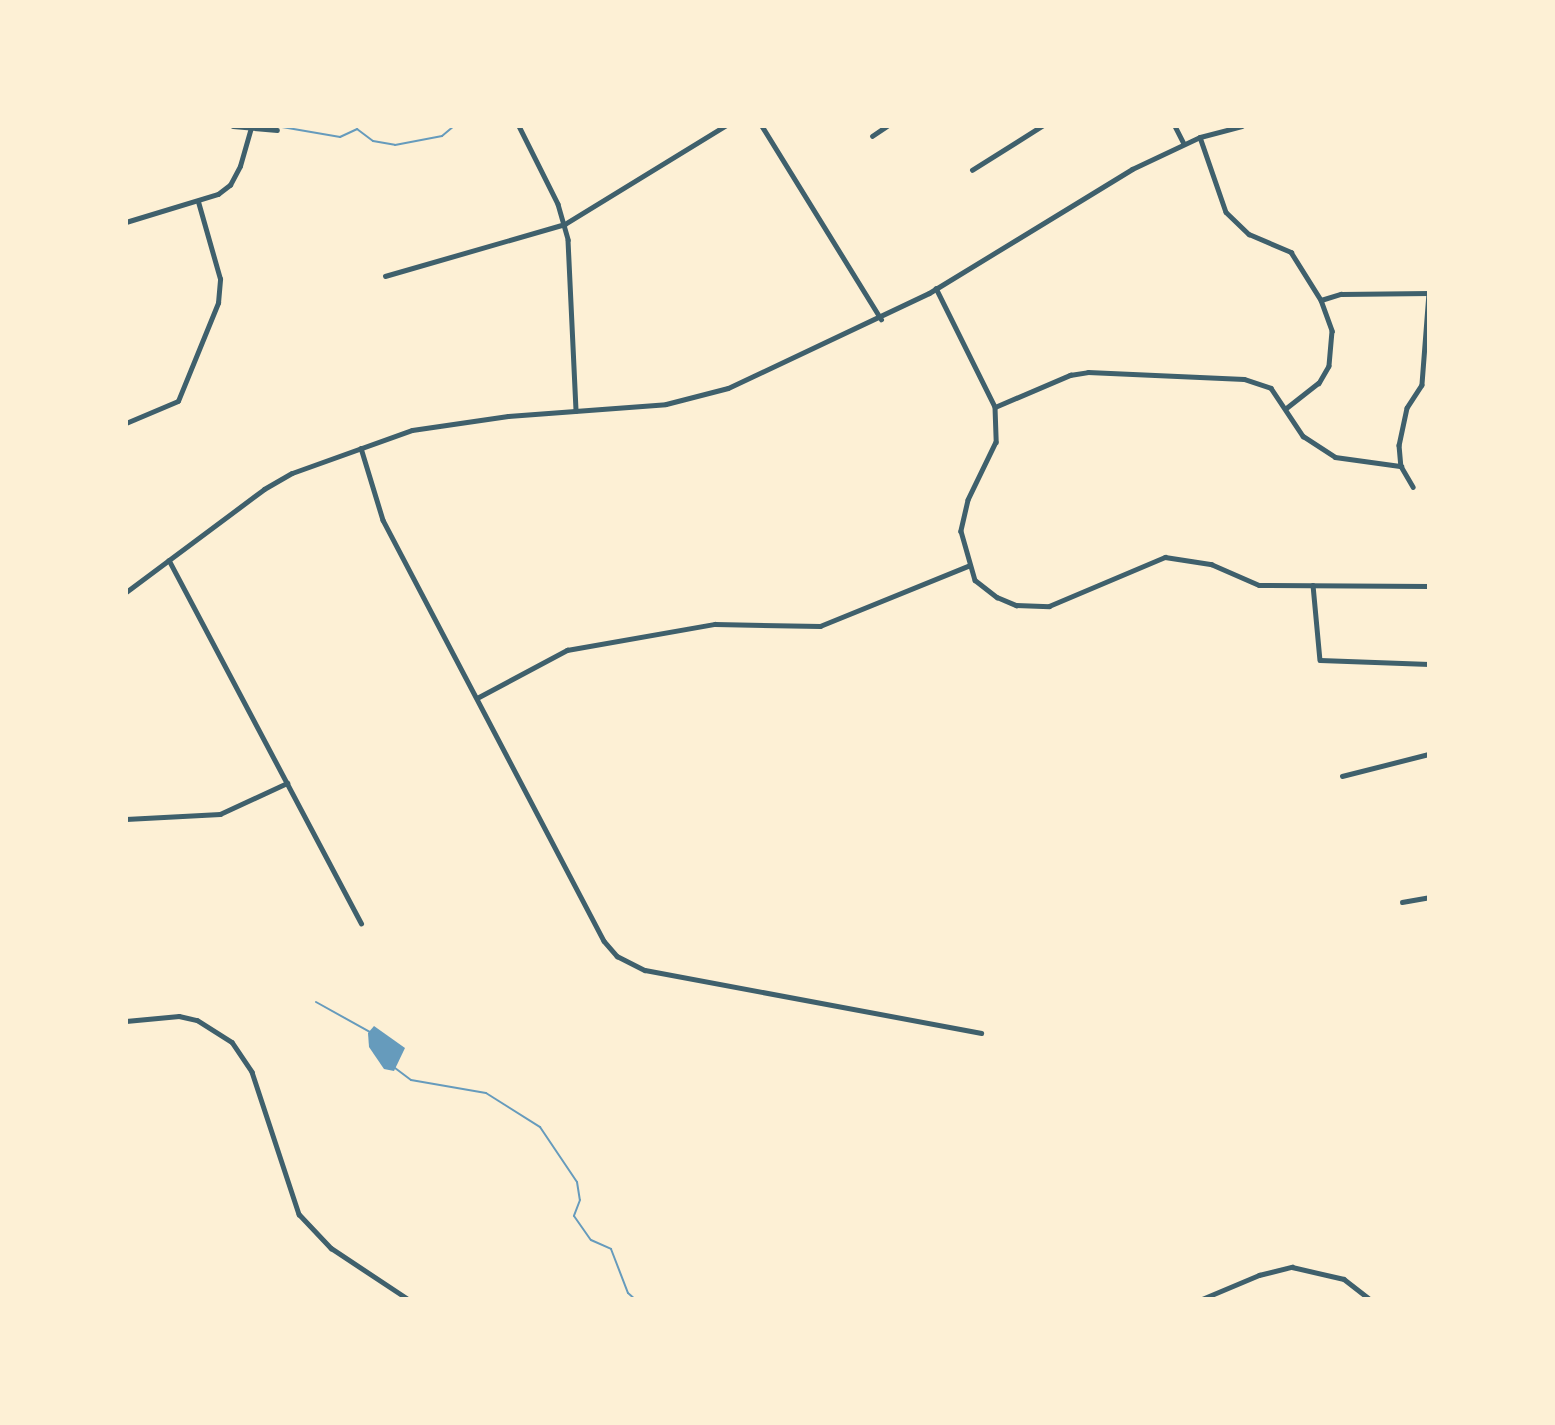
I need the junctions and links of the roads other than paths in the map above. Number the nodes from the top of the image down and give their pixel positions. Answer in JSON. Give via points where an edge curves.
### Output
{"nodes":[{"id":1,"x":233,"y":126,"type":"edge"},
{"id":2,"x":519,"y":126,"type":"edge"},
{"id":3,"x":725,"y":126,"type":"edge"},
{"id":4,"x":762,"y":126,"type":"edge"},
{"id":5,"x":887,"y":126,"type":"edge"},
{"id":6,"x":1042,"y":126,"type":"edge"},
{"id":7,"x":1175,"y":126,"type":"edge"},
{"id":8,"x":1242,"y":126,"type":"edge"},
{"id":9,"x":251,"y":128,"type":"junction"},
{"id":10,"x":277,"y":130,"type":"dead end"},
{"id":11,"x":872,"y":136,"type":"dead end"},
{"id":12,"x":1200,"y":137,"type":"junction"},
{"id":13,"x":1184,"y":144,"type":"junction"},
{"id":14,"x":972,"y":170,"type":"dead end"},
{"id":15,"x":198,"y":202,"type":"junction"},
{"id":16,"x":126,"y":222,"type":"edge"},
{"id":17,"x":565,"y":224,"type":"junction"},
{"id":18,"x":385,"y":276,"type":"dead end"},
{"id":19,"x":936,"y":288,"type":"junction"},
{"id":20,"x":1429,"y":292,"type":"edge"},
{"id":21,"x":1321,"y":300,"type":"junction"},
{"id":22,"x":881,"y":319,"type":"junction"},
{"id":23,"x":995,"y":407,"type":"junction"},
{"id":24,"x":1286,"y":409,"type":"junction"},
{"id":25,"x":576,"y":411,"type":"junction"},
{"id":26,"x":126,"y":423,"type":"edge"},
{"id":27,"x":360,"y":447,"type":"junction"},
{"id":28,"x":1401,"y":466,"type":"junction"},
{"id":29,"x":1413,"y":487,"type":"dead end"},
{"id":30,"x":169,"y":560,"type":"junction"},
{"id":31,"x":968,"y":566,"type":"junction"},
{"id":32,"x":1313,"y":585,"type":"junction"},
{"id":33,"x":1429,"y":586,"type":"edge"},
{"id":34,"x":126,"y":592,"type":"edge"},
{"id":35,"x":1429,"y":664,"type":"edge"},
{"id":36,"x":477,"y":698,"type":"junction"},
{"id":37,"x":1429,"y":754,"type":"edge"},
{"id":38,"x":1342,"y":776,"type":"dead end"},
{"id":39,"x":287,"y":783,"type":"junction"},
{"id":40,"x":126,"y":819,"type":"edge"},
{"id":41,"x":1429,"y":897,"type":"edge"},
{"id":42,"x":1402,"y":902,"type":"dead end"},
{"id":43,"x":361,"y":923,"type":"dead end"},
{"id":44,"x":126,"y":1021,"type":"edge"},
{"id":45,"x":981,"y":1033,"type":"dead end"},
{"id":46,"x":408,"y":1299,"type":"edge"},
{"id":47,"x":1202,"y":1299,"type":"edge"},
{"id":48,"x":1370,"y":1299,"type":"edge"}],
"edges":[{"from":1,"to":9,"type":"street"},
{"from":2,"to":17,"type":"street"},
{"from":3,"to":17,"type":"street"},
{"from":4,"to":22,"type":"street"},
{"from":5,"to":11,"type":"street"},
{"from":6,"to":14,"type":"street"},
{"from":7,"to":13,"type":"street"},
{"from":8,"to":12,"type":"street"},
{"from":9,"to":10,"type":"street"},
{"from":9,"to":15,"type":"street","via":[[248,147],[230,185]]},
{"from":12,"to":13,"type":"street"},
{"from":12,"to":21,"type":"street","via":[[1226,212],[1250,234],[1291,252]]},
{"from":13,"to":19,"type":"street","via":[[1132,169]]},
{"from":15,"to":16,"type":"street"},
{"from":15,"to":26,"type":"street","via":[[220,279],[218,303],[178,401]]},
{"from":17,"to":18,"type":"street"},
{"from":17,"to":25,"type":"street"},
{"from":19,"to":22,"type":"street"},
{"from":19,"to":23,"type":"street"},
{"from":20,"to":21,"type":"street","via":[[1340,294]]},
{"from":20,"to":28,"type":"street","via":[[1426,363],[1422,385],[1401,427]]},
{"from":21,"to":24,"type":"street","via":[[1332,331],[1329,366],[1313,389]]},
{"from":22,"to":25,"type":"street","via":[[717,392],[666,404]]},
{"from":23,"to":24,"type":"street","via":[[1070,375],[1109,372],[1261,383]]},
{"from":23,"to":31,"type":"street","via":[[996,442],[968,500],[961,531]]},
{"from":24,"to":28,"type":"street","via":[[1303,436],[1335,457]]},
{"from":25,"to":27,"type":"street","via":[[465,421],[412,430]]},
{"from":27,"to":30,"type":"street","via":[[264,489]]},
{"from":27,"to":36,"type":"street","via":[[383,520]]},
{"from":28,"to":29,"type":"street"},
{"from":30,"to":34,"type":"street"},
{"from":30,"to":39,"type":"street"},
{"from":31,"to":32,"type":"street","via":[[975,580],[997,597],[1031,607],[1076,596],[1166,557],[1211,564],[1259,585]]},
{"from":31,"to":36,"type":"street","via":[[820,626],[715,624],[567,650]]},
{"from":32,"to":33,"type":"street"},
{"from":32,"to":35,"type":"street","via":[[1320,660]]},
{"from":36,"to":45,"type":"street","via":[[604,941],[628,964]]},
{"from":37,"to":38,"type":"street"},
{"from":39,"to":40,"type":"street","via":[[220,814]]},
{"from":39,"to":43,"type":"street"},
{"from":41,"to":42,"type":"street"},
{"from":44,"to":46,"type":"street","via":[[179,1016],[197,1020],[232,1042],[252,1072],[299,1214],[331,1248]]},
{"from":47,"to":48,"type":"street","via":[[1259,1275],[1292,1267],[1344,1279]]}]}
